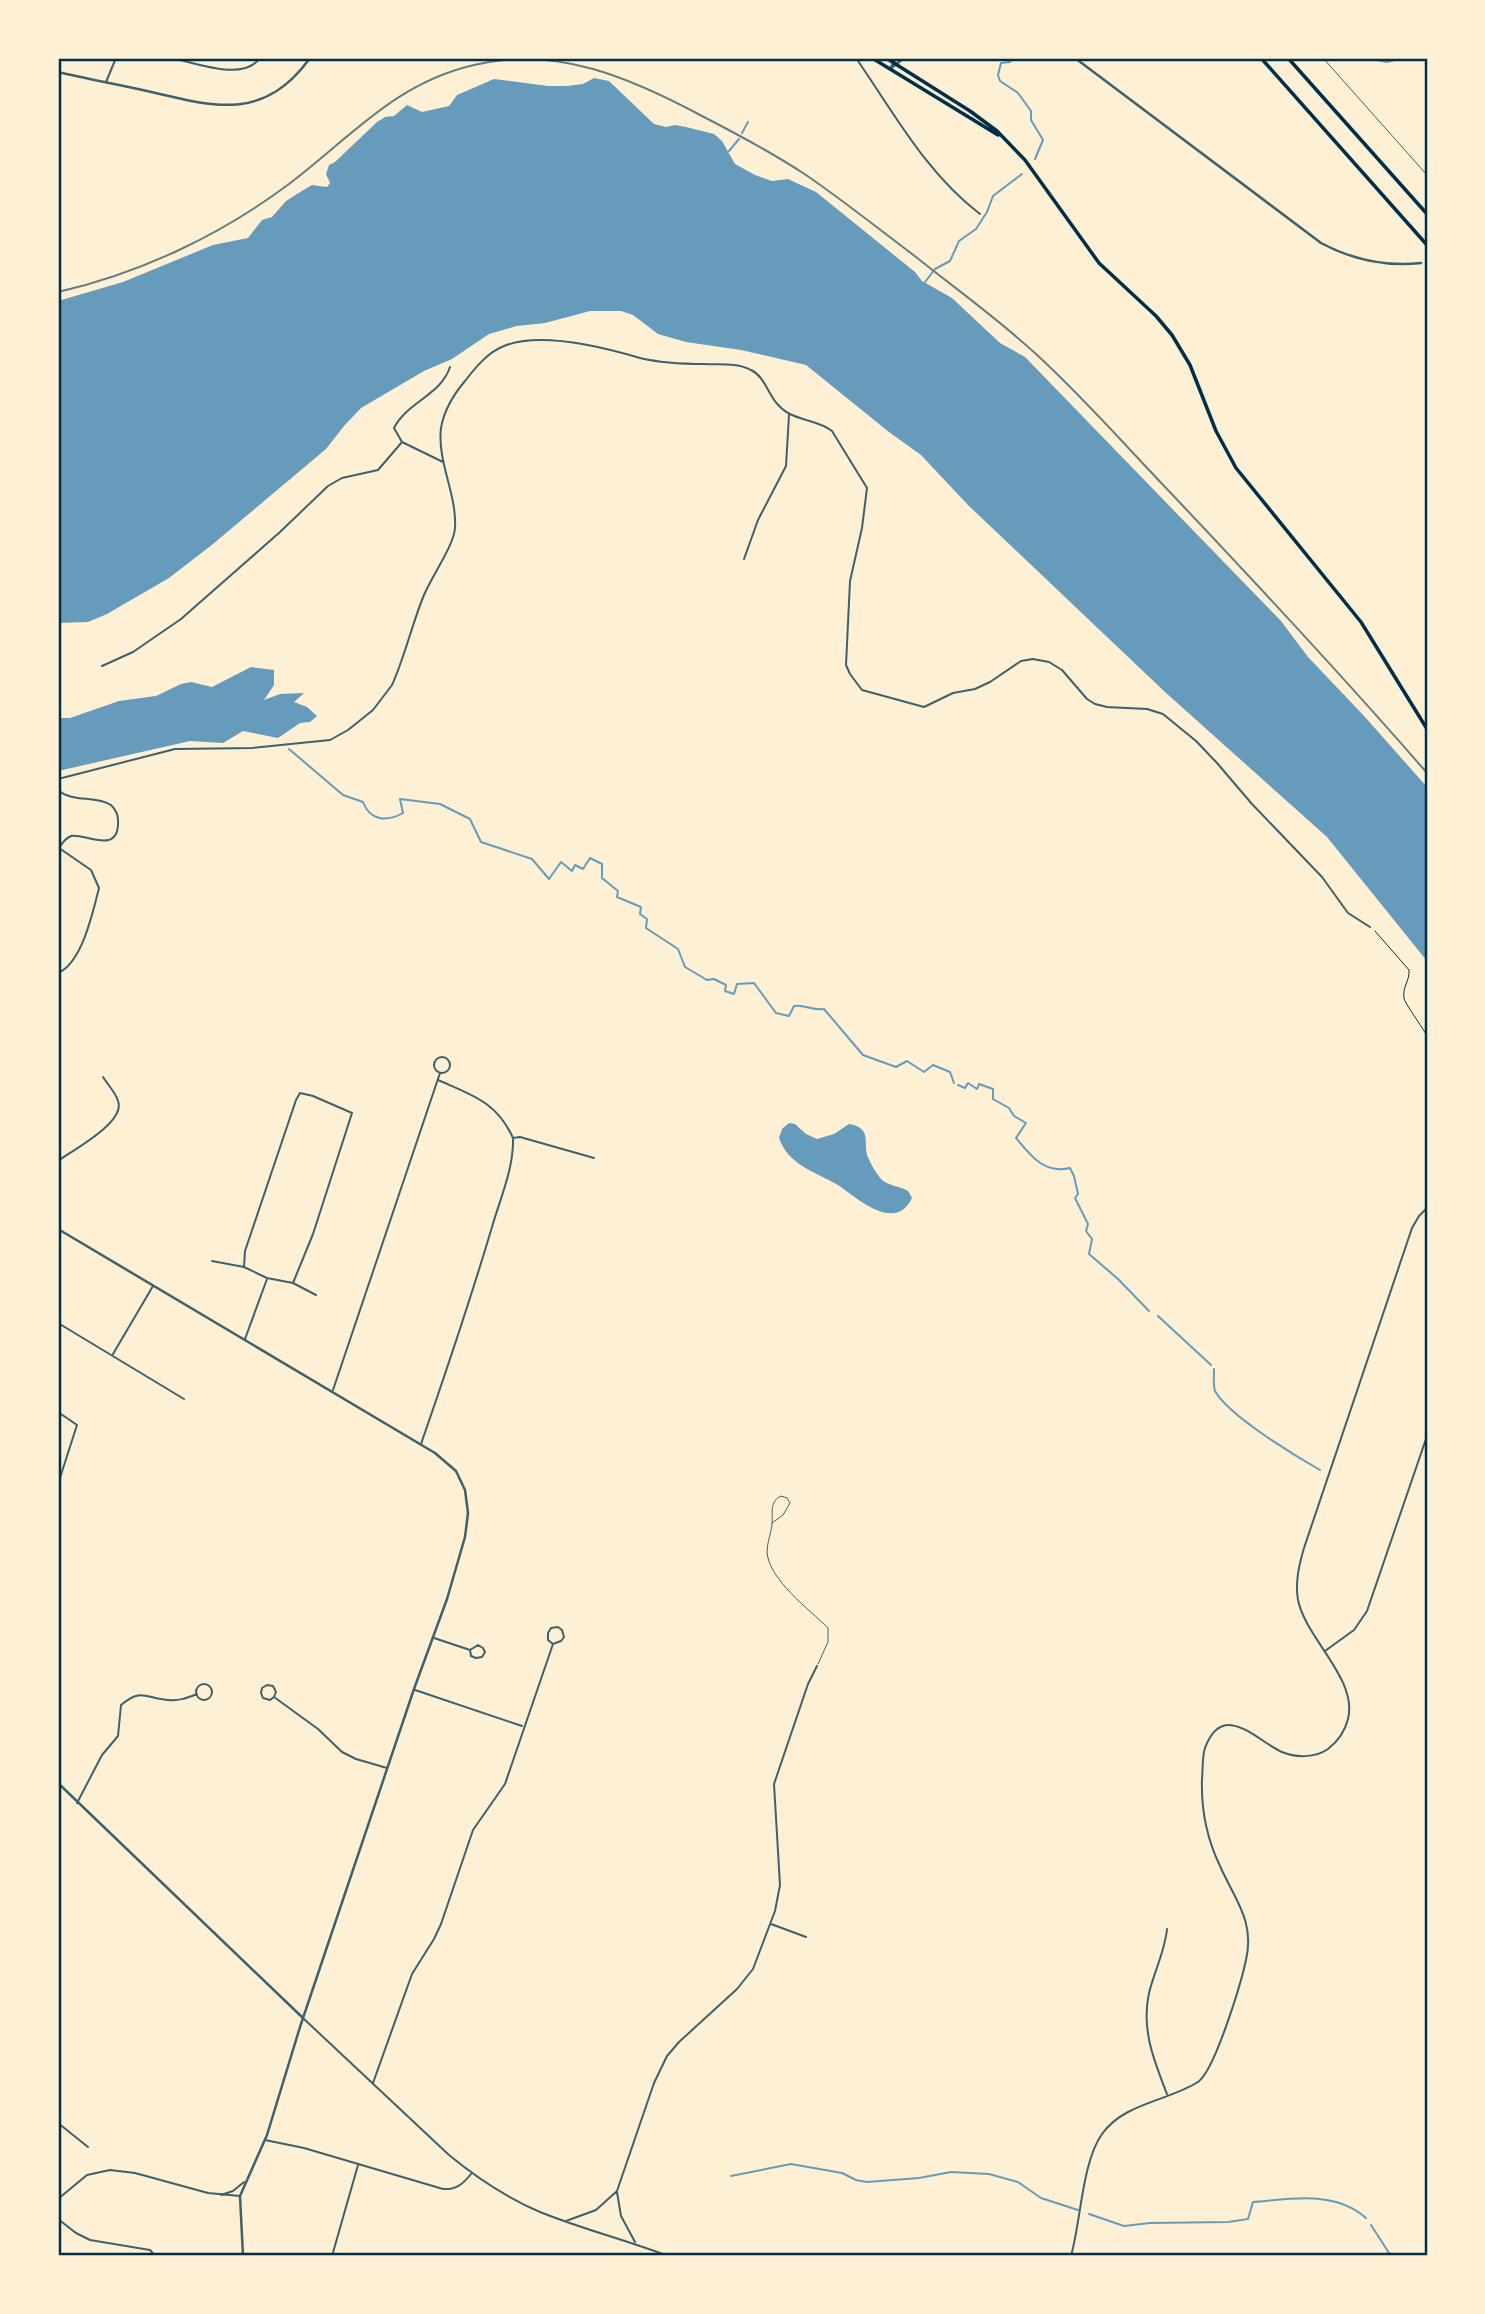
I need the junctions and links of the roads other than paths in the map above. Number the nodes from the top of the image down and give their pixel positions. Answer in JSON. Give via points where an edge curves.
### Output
{"nodes":[{"id":1,"x":116,"y":58,"type":"edge"},
{"id":2,"x":172,"y":58,"type":"edge"},
{"id":3,"x":260,"y":58,"type":"edge"},
{"id":4,"x":310,"y":58,"type":"edge"},
{"id":5,"x":856,"y":58,"type":"edge"},
{"id":6,"x":872,"y":58,"type":"edge"},
{"id":7,"x":886,"y":58,"type":"edge"},
{"id":8,"x":904,"y":58,"type":"edge"},
{"id":9,"x":1075,"y":58,"type":"edge"},
{"id":10,"x":1261,"y":58,"type":"edge"},
{"id":11,"x":1288,"y":58,"type":"edge"},
{"id":12,"x":1323,"y":58,"type":"edge"},
{"id":13,"x":896,"y":61,"type":"edge"},
{"id":14,"x":890,"y":69,"type":"junction"},
{"id":15,"x":58,"y":72,"type":"edge"},
{"id":16,"x":106,"y":82,"type":"junction"},
{"id":17,"x":1006,"y":139,"type":"junction"},
{"id":18,"x":1427,"y":175,"type":"edge"},
{"id":19,"x":980,"y":214,"type":"dead end"},
{"id":20,"x":1427,"y":214,"type":"edge"},
{"id":21,"x":1427,"y":245,"type":"edge"},
{"id":22,"x":1427,"y":262,"type":"edge"},
{"id":23,"x":1421,"y":263,"type":"joint"},
{"id":24,"x":450,"y":367,"type":"dead end"},
{"id":25,"x":789,"y":414,"type":"junction"},
{"id":26,"x":402,"y":442,"type":"junction"},
{"id":27,"x":444,"y":462,"type":"junction"},
{"id":28,"x":744,"y":559,"type":"dead end"},
{"id":29,"x":102,"y":666,"type":"dead end"},
{"id":30,"x":1427,"y":729,"type":"edge"},
{"id":31,"x":58,"y":779,"type":"edge"},
{"id":32,"x":58,"y":790,"type":"edge"},
{"id":33,"x":1370,"y":927,"type":"road end"},
{"id":34,"x":58,"y":973,"type":"edge"},
{"id":35,"x":440,"y":1073,"type":"junction"},
{"id":36,"x":103,"y":1077,"type":"dead end"},
{"id":37,"x":437,"y":1080,"type":"junction"},
{"id":38,"x":513,"y":1138,"type":"junction"},
{"id":39,"x":594,"y":1158,"type":"dead end"},
{"id":40,"x":58,"y":1161,"type":"edge"},
{"id":41,"x":1427,"y":1208,"type":"edge"},
{"id":42,"x":58,"y":1229,"type":"edge"},
{"id":43,"x":212,"y":1261,"type":"dead end"},
{"id":44,"x":244,"y":1267,"type":"junction"},
{"id":45,"x":267,"y":1278,"type":"junction"},
{"id":46,"x":293,"y":1283,"type":"junction"},
{"id":47,"x":154,"y":1286,"type":"junction"},
{"id":48,"x":316,"y":1295,"type":"dead end"},
{"id":49,"x":58,"y":1323,"type":"edge"},
{"id":50,"x":244,"y":1340,"type":"junction"},
{"id":51,"x":112,"y":1355,"type":"junction"},
{"id":52,"x":332,"y":1391,"type":"junction"},
{"id":53,"x":184,"y":1399,"type":"dead end"},
{"id":54,"x":58,"y":1412,"type":"edge"},
{"id":55,"x":1427,"y":1436,"type":"edge"},
{"id":56,"x":421,"y":1444,"type":"junction"},
{"id":57,"x":58,"y":1483,"type":"edge"},
{"id":58,"x":772,"y":1523,"type":"junction"},
{"id":59,"x":433,"y":1637,"type":"junction"},
{"id":60,"x":553,"y":1644,"type":"junction"},
{"id":61,"x":470,"y":1650,"type":"junction"},
{"id":62,"x":1324,"y":1652,"type":"junction"},
{"id":63,"x":817,"y":1666,"type":"joint"},
{"id":64,"x":414,"y":1689,"type":"junction"},
{"id":65,"x":197,"y":1695,"type":"junction"},
{"id":66,"x":274,"y":1698,"type":"junction"},
{"id":67,"x":524,"y":1727,"type":"junction"},
{"id":68,"x":388,"y":1768,"type":"junction"},
{"id":69,"x":58,"y":1783,"type":"edge"},
{"id":70,"x":77,"y":1802,"type":"junction"},
{"id":71,"x":770,"y":1924,"type":"junction"},
{"id":72,"x":1167,"y":1929,"type":"dead end"},
{"id":73,"x":806,"y":1937,"type":"dead end"},
{"id":74,"x":303,"y":2018,"type":"junction"},
{"id":75,"x":373,"y":2083,"type":"junction"},
{"id":76,"x":1167,"y":2095,"type":"junction"},
{"id":77,"x":58,"y":2123,"type":"edge"},
{"id":78,"x":265,"y":2140,"type":"junction"},
{"id":79,"x":88,"y":2147,"type":"dead end"},
{"id":80,"x":359,"y":2164,"type":"junction"},
{"id":81,"x":471,"y":2173,"type":"junction"},
{"id":82,"x":244,"y":2182,"type":"junction"},
{"id":83,"x":617,"y":2191,"type":"junction"},
{"id":84,"x":220,"y":2195,"type":"junction"},
{"id":85,"x":240,"y":2196,"type":"junction"},
{"id":86,"x":58,"y":2199,"type":"edge"},
{"id":87,"x":58,"y":2219,"type":"edge"},
{"id":88,"x":566,"y":2221,"type":"junction"},
{"id":89,"x":636,"y":2244,"type":"junction"},
{"id":90,"x":155,"y":2255,"type":"edge"},
{"id":91,"x":243,"y":2256,"type":"edge"},
{"id":92,"x":332,"y":2256,"type":"edge"},
{"id":93,"x":668,"y":2256,"type":"edge"},
{"id":94,"x":1071,"y":2256,"type":"edge"}],
"edges":[{"from":1,"to":16,"type":"street"},
{"from":2,"to":3,"type":"street","via":[[230,70],[249,68]]},
{"from":4,"to":16,"type":"street","via":[[288,84],[243,105],[189,102]]},
{"from":5,"to":19,"type":"street","via":[[929,167]]},
{"from":6,"to":14,"type":"main road"},
{"from":7,"to":13,"type":"main road"},
{"from":8,"to":13,"type":"street"},
{"from":9,"to":23,"type":"street","via":[[1321,243],[1352,258]]},
{"from":10,"to":21,"type":"main road"},
{"from":11,"to":20,"type":"main road"},
{"from":12,"to":18,"type":"lane"},
{"from":13,"to":14,"type":"street"},
{"from":13,"to":17,"type":"main road"},
{"from":14,"to":17,"type":"main road"},
{"from":15,"to":16,"type":"street"},
{"from":17,"to":30,"type":"main road","via":[[1099,263],[1172,335],[1236,468],[1361,622]]},
{"from":22,"to":23,"type":"street"},
{"from":24,"to":26,"type":"street","via":[[444,383],[397,423],[395,433]]},
{"from":25,"to":27,"type":"street","via":[[776,405],[761,379],[749,369],[650,360],[560,342],[516,342],[487,357],[456,392],[441,427]]},
{"from":25,"to":28,"type":"street","via":[[786,466]]},
{"from":25,"to":33,"type":"street","via":[[832,431],[867,488],[850,581],[846,665],[862,690],[925,707],[953,693],[975,689],[1021,661],[1033,659],[1062,670],[1095,704],[1157,711],[1217,762],[1322,877],[1348,913]]},
{"from":26,"to":27,"type":"street"},
{"from":26,"to":29,"type":"street","via":[[378,470],[328,486],[181,619],[133,652]]},
{"from":27,"to":31,"type":"street","via":[[455,530],[392,685],[361,721],[330,740],[175,749]]},
{"from":32,"to":34,"type":"street","via":[[107,804],[118,819],[115,833],[107,840],[72,836],[59,848],[91,870],[99,888],[77,955]]},
{"from":35,"to":35,"type":"street","via":[[435,1062],[444,1058],[450,1067]]},
{"from":35,"to":37,"type":"street"},
{"from":36,"to":40,"type":"street","via":[[119,1111],[106,1128]]},
{"from":37,"to":38,"type":"street","via":[[490,1105]]},
{"from":37,"to":52,"type":"street"},
{"from":38,"to":39,"type":"street"},
{"from":38,"to":56,"type":"street","via":[[510,1165],[486,1247]]},
{"from":41,"to":62,"type":"street","via":[[1412,1228],[1300,1562],[1298,1602]]},
{"from":42,"to":47,"type":"street"},
{"from":43,"to":44,"type":"street"},
{"from":44,"to":45,"type":"street"},
{"from":44,"to":46,"type":"street","via":[[259,1208],[301,1094],[352,1113]]},
{"from":45,"to":46,"type":"street"},
{"from":45,"to":50,"type":"street"},
{"from":46,"to":48,"type":"street"},
{"from":47,"to":50,"type":"street"},
{"from":47,"to":51,"type":"street"},
{"from":49,"to":51,"type":"street"},
{"from":50,"to":52,"type":"street"},
{"from":51,"to":53,"type":"street"},
{"from":52,"to":56,"type":"street"},
{"from":54,"to":57,"type":"street","via":[[77,1425]]},
{"from":55,"to":62,"type":"street","via":[[1367,1611],[1354,1630]]},
{"from":56,"to":59,"type":"street","via":[[457,1472],[467,1497],[462,1548]]},
{"from":58,"to":58,"type":"lane","via":[[775,1499],[787,1498],[788,1509]]},
{"from":58,"to":63,"type":"lane","via":[[767,1552],[772,1568],[783,1586],[828,1628],[828,1642]]},
{"from":59,"to":61,"type":"street"},
{"from":59,"to":64,"type":"street"},
{"from":60,"to":60,"type":"street","via":[[548,1640],[549,1631],[560,1628],[564,1637]]},
{"from":60,"to":67,"type":"street"},
{"from":61,"to":61,"type":"street","via":[[476,1658],[485,1653],[478,1645]]},
{"from":62,"to":76,"type":"street","via":[[1350,1705],[1343,1731],[1330,1748],[1312,1755],[1292,1755],[1244,1727],[1231,1725],[1217,1730],[1205,1747],[1202,1788],[1206,1825],[1220,1868],[1244,1912],[1248,1951],[1209,2069],[1198,2082]]},
{"from":63,"to":71,"type":"street","via":[[774,1784],[780,1881]]},
{"from":64,"to":67,"type":"street"},
{"from":64,"to":68,"type":"street"},
{"from":65,"to":65,"type":"street","via":[[201,1685],[212,1689],[207,1700]]},
{"from":65,"to":70,"type":"street","via":[[180,1700],[131,1696],[121,1705],[118,1736],[102,1755]]},
{"from":66,"to":66,"type":"street","via":[[263,1698],[262,1688],[273,1686]]},
{"from":66,"to":68,"type":"street","via":[[342,1752]]},
{"from":67,"to":75,"type":"street","via":[[502,1789],[473,1830],[437,1934],[412,1974]]},
{"from":68,"to":74,"type":"street"},
{"from":69,"to":70,"type":"street"},
{"from":70,"to":74,"type":"street"},
{"from":71,"to":73,"type":"street"},
{"from":71,"to":83,"type":"street","via":[[749,1976],[679,2042],[662,2066]]},
{"from":72,"to":76,"type":"street","via":[[1147,2022],[1151,2053]]},
{"from":74,"to":75,"type":"street"},
{"from":74,"to":78,"type":"street"},
{"from":75,"to":81,"type":"street"},
{"from":76,"to":94,"type":"street","via":[[1121,2117],[1096,2144]]},
{"from":77,"to":79,"type":"street"},
{"from":78,"to":80,"type":"street"},
{"from":78,"to":82,"type":"street"},
{"from":80,"to":81,"type":"street","via":[[448,2189],[460,2186]]},
{"from":80,"to":92,"type":"street"},
{"from":81,"to":88,"type":"street","via":[[519,2202]]},
{"from":82,"to":84,"type":"street"},
{"from":82,"to":85,"type":"street"},
{"from":83,"to":88,"type":"street","via":[[596,2210]]},
{"from":83,"to":89,"type":"street","via":[[621,2216]]},
{"from":84,"to":85,"type":"street"},
{"from":84,"to":86,"type":"street","via":[[110,2170],[87,2175]]},
{"from":85,"to":91,"type":"street"},
{"from":87,"to":90,"type":"street","via":[[90,2240],[150,2250]]},
{"from":88,"to":89,"type":"street"},
{"from":89,"to":93,"type":"street"}]}
